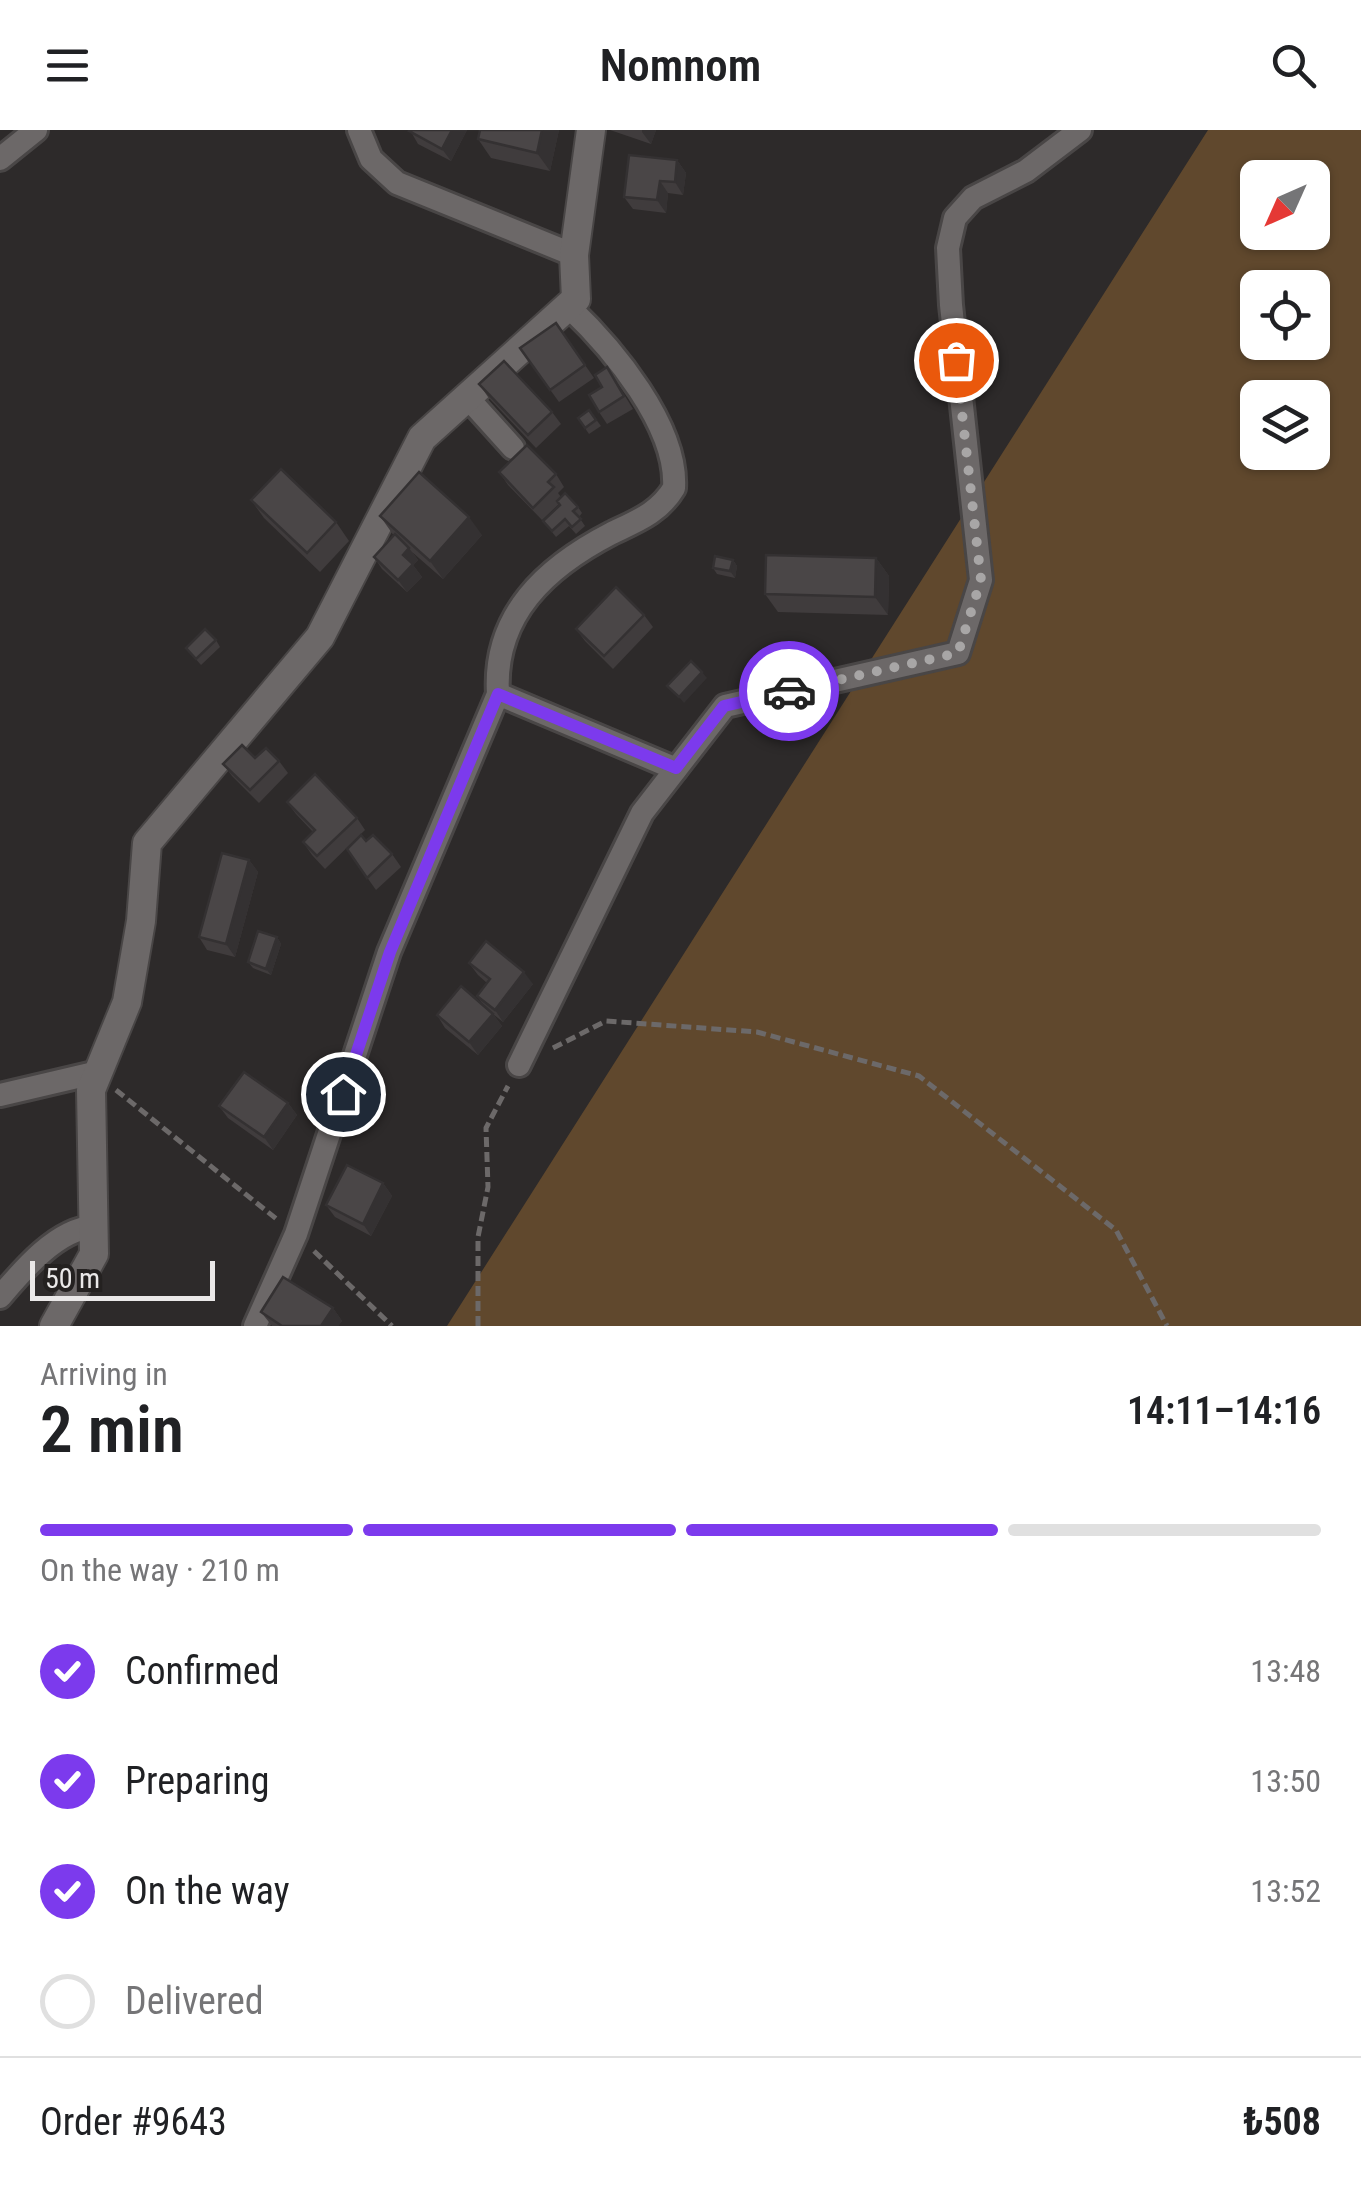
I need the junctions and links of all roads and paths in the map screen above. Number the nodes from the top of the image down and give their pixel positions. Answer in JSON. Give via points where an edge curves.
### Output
{"nodes":[{"id":1,"x":36,"y":130,"type":"edge"},
{"id":2,"x":360,"y":130,"type":"edge"},
{"id":3,"x":591,"y":130,"type":"edge"},
{"id":4,"x":1080,"y":130,"type":"edge"},
{"id":5,"x":0,"y":159,"type":"edge"},
{"id":6,"x":574,"y":254,"type":"junction"},
{"id":7,"x":570,"y":308,"type":"junction"},
{"id":8,"x":467,"y":396,"type":"junction"},
{"id":9,"x":513,"y":448,"type":"dead end"},
{"id":10,"x":498,"y":694,"type":"junction"},
{"id":11,"x":676,"y":768,"type":"junction"},
{"id":12,"x":519,"y":1066,"type":"junction"},
{"id":13,"x":94,"y":1073,"type":"junction"},
{"id":14,"x":0,"y":1095,"type":"edge"},
{"id":15,"x":93,"y":1228,"type":"junction"},
{"id":16,"x":296,"y":1234,"type":"junction"},
{"id":17,"x":0,"y":1298,"type":"edge"},
{"id":18,"x":54,"y":1326,"type":"edge"},
{"id":19,"x":255,"y":1326,"type":"edge"},
{"id":20,"x":392,"y":1326,"type":"edge"},
{"id":21,"x":478,"y":1326,"type":"edge"},
{"id":22,"x":1167,"y":1326,"type":"edge"}],
"edges":[{"from":1,"to":5,"type":"street"},
{"from":2,"to":6,"type":"street","via":[[371,160],[397,184]]},
{"from":3,"to":6,"type":"street"},
{"from":4,"to":11,"type":"street","via":[[1026,171],[972,198],[955,218],[948,248],[981,580],[958,653],[724,706]]},
{"from":6,"to":7,"type":"street","via":[[576,298]]},
{"from":7,"to":8,"type":"street"},
{"from":7,"to":10,"type":"street","via":[[612,348],[655,420],[674,488],[655,512],[581,550],[524,599],[502,646]]},
{"from":8,"to":9,"type":"street"},
{"from":8,"to":13,"type":"street","via":[[422,438],[320,637],[147,843],[127,1002]]},
{"from":10,"to":11,"type":"street"},
{"from":10,"to":16,"type":"street","via":[[390,952]]},
{"from":11,"to":12,"type":"street","via":[[642,813]]},
{"from":12,"to":21,"type":"path","via":[[486,1128]]},
{"from":12,"to":22,"type":"path","via":[[606,1021],[757,1032],[919,1076],[1116,1230]]},
{"from":13,"to":14,"type":"street"},
{"from":13,"to":15,"type":"street"},
{"from":13,"to":16,"type":"path"},
{"from":15,"to":17,"type":"street","via":[[78,1228],[53,1246]]},
{"from":15,"to":18,"type":"street","via":[[94,1254]]},
{"from":16,"to":19,"type":"street"},
{"from":16,"to":20,"type":"path"}]}
